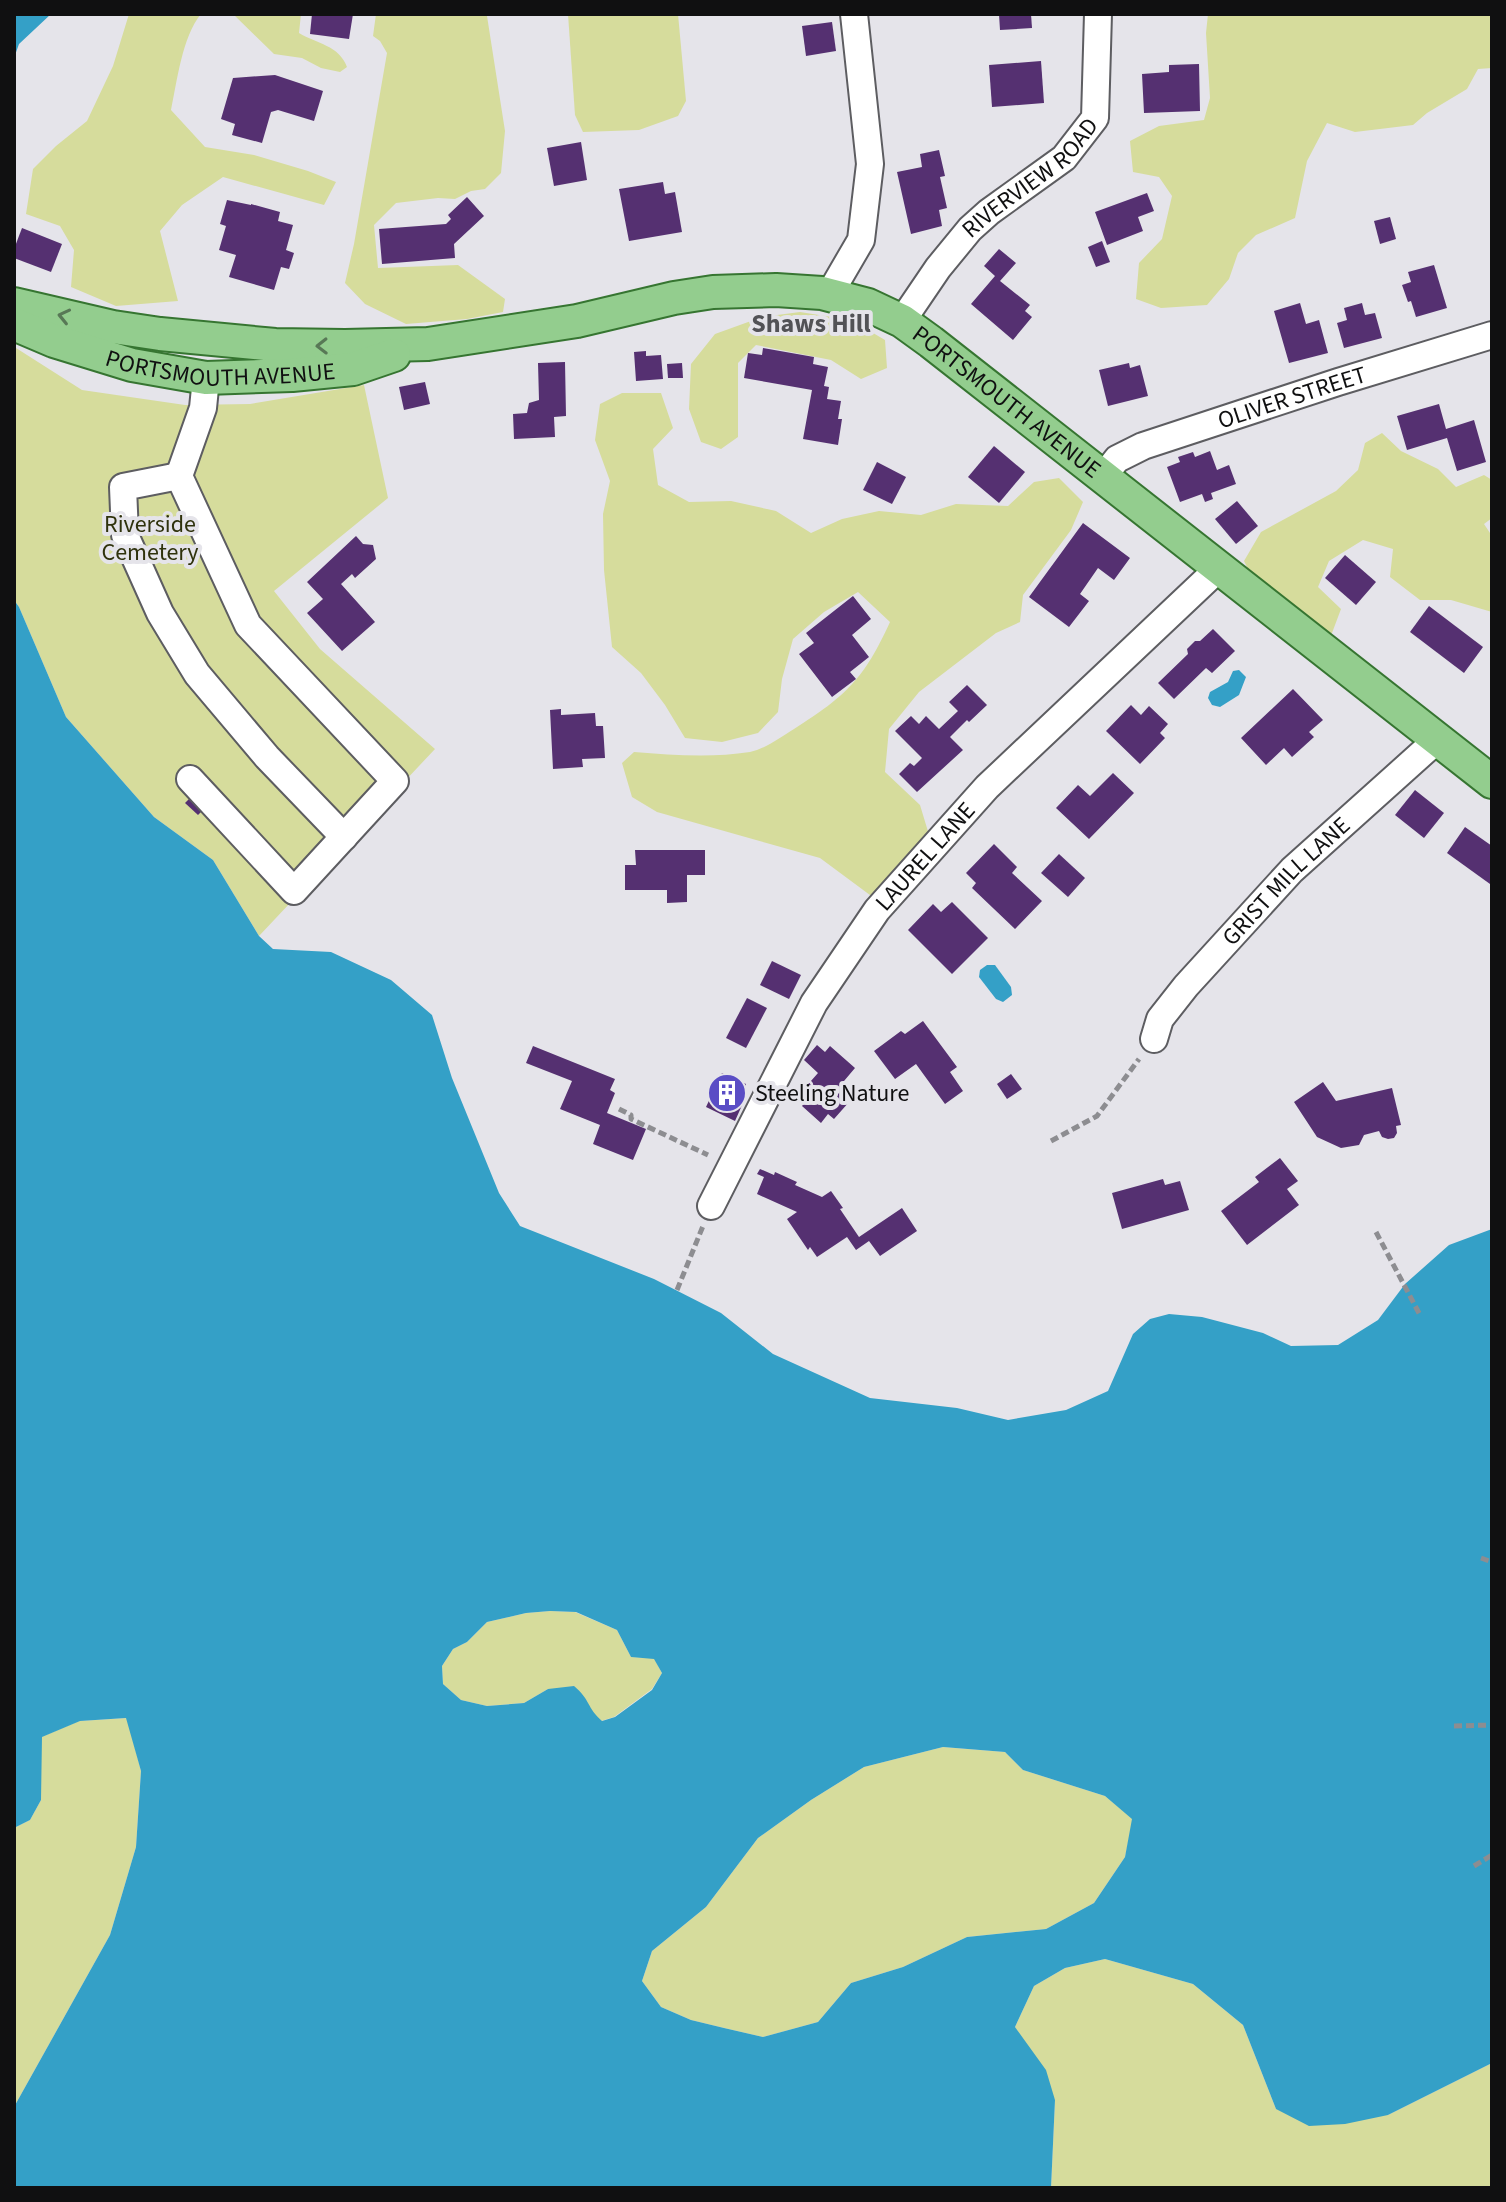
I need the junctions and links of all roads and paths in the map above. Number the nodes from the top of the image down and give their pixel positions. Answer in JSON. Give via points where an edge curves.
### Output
{"nodes":[{"id":1,"x":854,"y":14,"type":"edge"},
{"id":2,"x":1098,"y":14,"type":"edge"},
{"id":3,"x":829,"y":295,"type":"junction"},
{"id":4,"x":14,"y":304,"type":"edge"},
{"id":5,"x":902,"y":321,"type":"junction"},
{"id":6,"x":14,"y":324,"type":"edge"},
{"id":7,"x":1492,"y":335,"type":"edge"},
{"id":8,"x":428,"y":344,"type":"junction"},
{"id":9,"x":206,"y":378,"type":"junction"},
{"id":10,"x":179,"y":476,"type":"junction"},
{"id":11,"x":1102,"y":478,"type":"junction"},
{"id":12,"x":1219,"y":568,"type":"junction"},
{"id":13,"x":1438,"y":739,"type":"junction"},
{"id":14,"x":190,"y":779,"type":"dead end"},
{"id":15,"x":1492,"y":782,"type":"edge"},
{"id":16,"x":344,"y":837,"type":"junction"},
{"id":17,"x":1154,"y":1039,"type":"joint"},
{"id":18,"x":619,"y":1109,"type":"dead end"},
{"id":19,"x":1051,"y":1141,"type":"dead end"},
{"id":20,"x":731,"y":1166,"type":"junction"},
{"id":21,"x":711,"y":1206,"type":"joint"},
{"id":22,"x":1376,"y":1232,"type":"dead end"},
{"id":23,"x":677,"y":1290,"type":"dead end"},
{"id":24,"x":1420,"y":1315,"type":"dead end"},
{"id":25,"x":1481,"y":1558,"type":"dead end"},
{"id":26,"x":1492,"y":1562,"type":"edge"},
{"id":27,"x":1492,"y":1725,"type":"edge"},
{"id":28,"x":1454,"y":1726,"type":"dead end"},
{"id":29,"x":1492,"y":1855,"type":"edge"},
{"id":30,"x":1474,"y":1866,"type":"dead end"}],
"edges":[{"from":1,"to":3,"type":"street","via":[[870,164],[861,240]]},
{"from":2,"to":5,"type":"street","name":"RIVERVIEW ROAD","via":[[1095,118],[1064,158],[970,229]]},
{"from":3,"to":5,"type":"main road","name":"PORTSMOUTH AVENUE"},
{"from":3,"to":8,"type":"main road","name":"PORTSMOUTH AVENUE","via":[[713,292],[577,321]]},
{"from":8,"to":4,"type":"main road","name":"PORTSMOUTH AVENUE","one_way":true,"via":[[308,346],[220,340],[113,327]]},
{"from":5,"to":11,"type":"main road","name":"PORTSMOUTH AVENUE"},
{"from":6,"to":9,"type":"main road","name":"PORTSMOUTH AVENUE","via":[[117,361]]},
{"from":7,"to":11,"type":"street","name":"OLIVER STREET","via":[[1143,446],[1117,459]]},
{"from":8,"to":9,"type":"main road","name":"PORTSMOUTH AVENUE","via":[[353,369]]},
{"from":9,"to":10,"type":"street","via":[[203,408]]},
{"from":10,"to":16,"type":"street","via":[[248,625],[395,781]]},
{"from":10,"to":16,"type":"street","via":[[123,487],[125,535],[160,613],[197,674]]},
{"from":11,"to":12,"type":"main road","name":"PORTSMOUTH AVENUE"},
{"from":12,"to":13,"type":"main road","name":"PORTSMOUTH AVENUE"},
{"from":12,"to":20,"type":"street","name":"LAUREL LANE","via":[[987,787],[877,910],[814,1003]]},
{"from":13,"to":15,"type":"main road","name":"PORTSMOUTH AVENUE"},
{"from":13,"to":17,"type":"street","name":"GRIST MILL LANE","via":[[1292,870],[1186,986],[1160,1019]]},
{"from":14,"to":16,"type":"street","via":[[294,891]]},
{"from":17,"to":19,"type":"path","via":[[1097,1116]]},
{"from":18,"to":20,"type":"path"},
{"from":20,"to":21,"type":"street","name":"LAUREL LANE"},
{"from":21,"to":23,"type":"path"},
{"from":22,"to":24,"type":"path"},
{"from":25,"to":26,"type":"path"},
{"from":27,"to":28,"type":"path"},
{"from":29,"to":30,"type":"path"}]}
